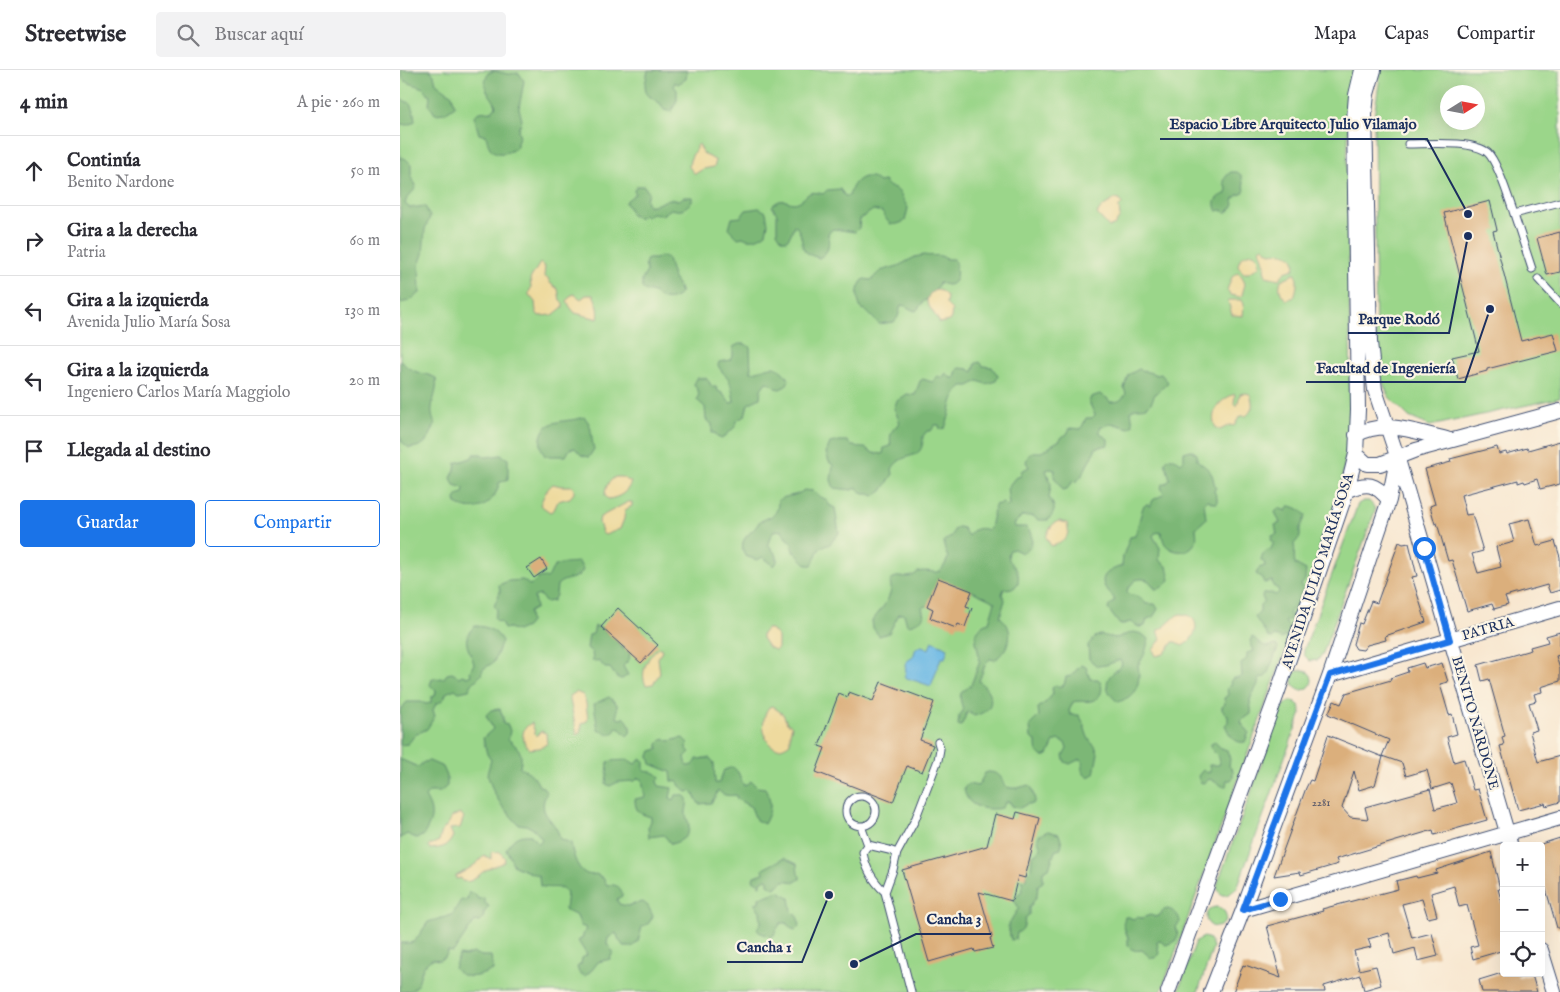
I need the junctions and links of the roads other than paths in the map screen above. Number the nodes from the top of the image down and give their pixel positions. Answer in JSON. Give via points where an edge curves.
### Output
{"nodes":[{"id":1,"x":1362,"y":70,"type":"edge"},
{"id":2,"x":1374,"y":70,"type":"edge"},
{"id":3,"x":1408,"y":144,"type":"dead end"},
{"id":4,"x":1560,"y":202,"type":"edge"},
{"id":5,"x":1514,"y":214,"type":"junction"},
{"id":6,"x":1532,"y":269,"type":"dead end"},
{"id":7,"x":1538,"y":279,"type":"dead end"},
{"id":8,"x":1560,"y":303,"type":"edge"},
{"id":9,"x":1560,"y":411,"type":"edge"},
{"id":10,"x":1388,"y":426,"type":"junction"},
{"id":11,"x":1356,"y":435,"type":"junction"},
{"id":12,"x":1450,"y":440,"type":"junction"},
{"id":13,"x":1356,"y":454,"type":"junction"},
{"id":14,"x":1397,"y":456,"type":"junction"},
{"id":15,"x":1348,"y":490,"type":"junction"},
{"id":16,"x":1389,"y":500,"type":"junction"},
{"id":17,"x":1560,"y":608,"type":"edge"},
{"id":18,"x":1450,"y":640,"type":"junction"},
{"id":19,"x":1330,"y":675,"type":"junction"},
{"id":20,"x":938,"y":742,"type":"dead end"},
{"id":21,"x":1560,"y":818,"type":"edge"},
{"id":22,"x":861,"y":826,"type":"junction"},
{"id":23,"x":1509,"y":840,"type":"edge"},
{"id":24,"x":868,"y":845,"type":"junction"},
{"id":25,"x":897,"y":854,"type":"junction"},
{"id":26,"x":885,"y":892,"type":"junction"},
{"id":27,"x":1243,"y":910,"type":"junction"},
{"id":28,"x":1545,"y":963,"type":"edge"},
{"id":29,"x":911,"y":992,"type":"edge"},
{"id":30,"x":1168,"y":992,"type":"edge"},
{"id":31,"x":1211,"y":992,"type":"edge"},
{"id":32,"x":1554,"y":992,"type":"edge"}],
"edges":[{"from":1,"to":11,"type":"street","name":"AVENIDA JULIO MARÍA SOSA","via":[[1354,119]]},
{"from":2,"to":10,"type":"street","via":[[1365,114],[1370,342],[1375,390]]},
{"from":3,"to":5,"type":"lane","via":[[1470,145],[1487,152],[1494,161]]},
{"from":4,"to":5,"type":"lane"},
{"from":5,"to":6,"type":"lane"},
{"from":7,"to":8,"type":"lane"},
{"from":9,"to":12,"type":"street"},
{"from":10,"to":11,"type":"street","via":[[1376,426]]},
{"from":10,"to":12,"type":"street"},
{"from":10,"to":14,"type":"street"},
{"from":11,"to":13,"type":"street","name":"AVENIDA JULIO MARÍA SOSA"},
{"from":12,"to":14,"type":"street"},
{"from":13,"to":14,"type":"street","via":[[1373,465]]},
{"from":13,"to":15,"type":"street","name":"AVENIDA JULIO MARÍA SOSA"},
{"from":14,"to":16,"type":"street"},
{"from":14,"to":18,"type":"street","name":"BENITO NARDONE"},
{"from":15,"to":16,"type":"street","via":[[1372,485]]},
{"from":15,"to":30,"type":"street","name":"AVENIDA JULIO MARÍA SOSA"},
{"from":16,"to":19,"type":"street"},
{"from":17,"to":18,"type":"street","name":"PATRIA"},
{"from":18,"to":19,"type":"street","name":"PATRIA"},
{"from":18,"to":23,"type":"street","name":"BENITO NARDONE"},
{"from":19,"to":27,"type":"street"},
{"from":20,"to":25,"type":"lane","via":[[938,760],[915,820]]},
{"from":21,"to":23,"type":"street"},
{"from":22,"to":22,"type":"lane","via":[[874,819],[876,809],[872,800],[857,796],[849,802],[846,811],[849,820]]},
{"from":22,"to":24,"type":"lane"},
{"from":23,"to":27,"type":"street"},
{"from":24,"to":25,"type":"lane"},
{"from":24,"to":26,"type":"lane","via":[[863,852],[865,864]]},
{"from":25,"to":26,"type":"lane"},
{"from":26,"to":29,"type":"lane"},
{"from":27,"to":31,"type":"street"},
{"from":28,"to":32,"type":"street"}]}
